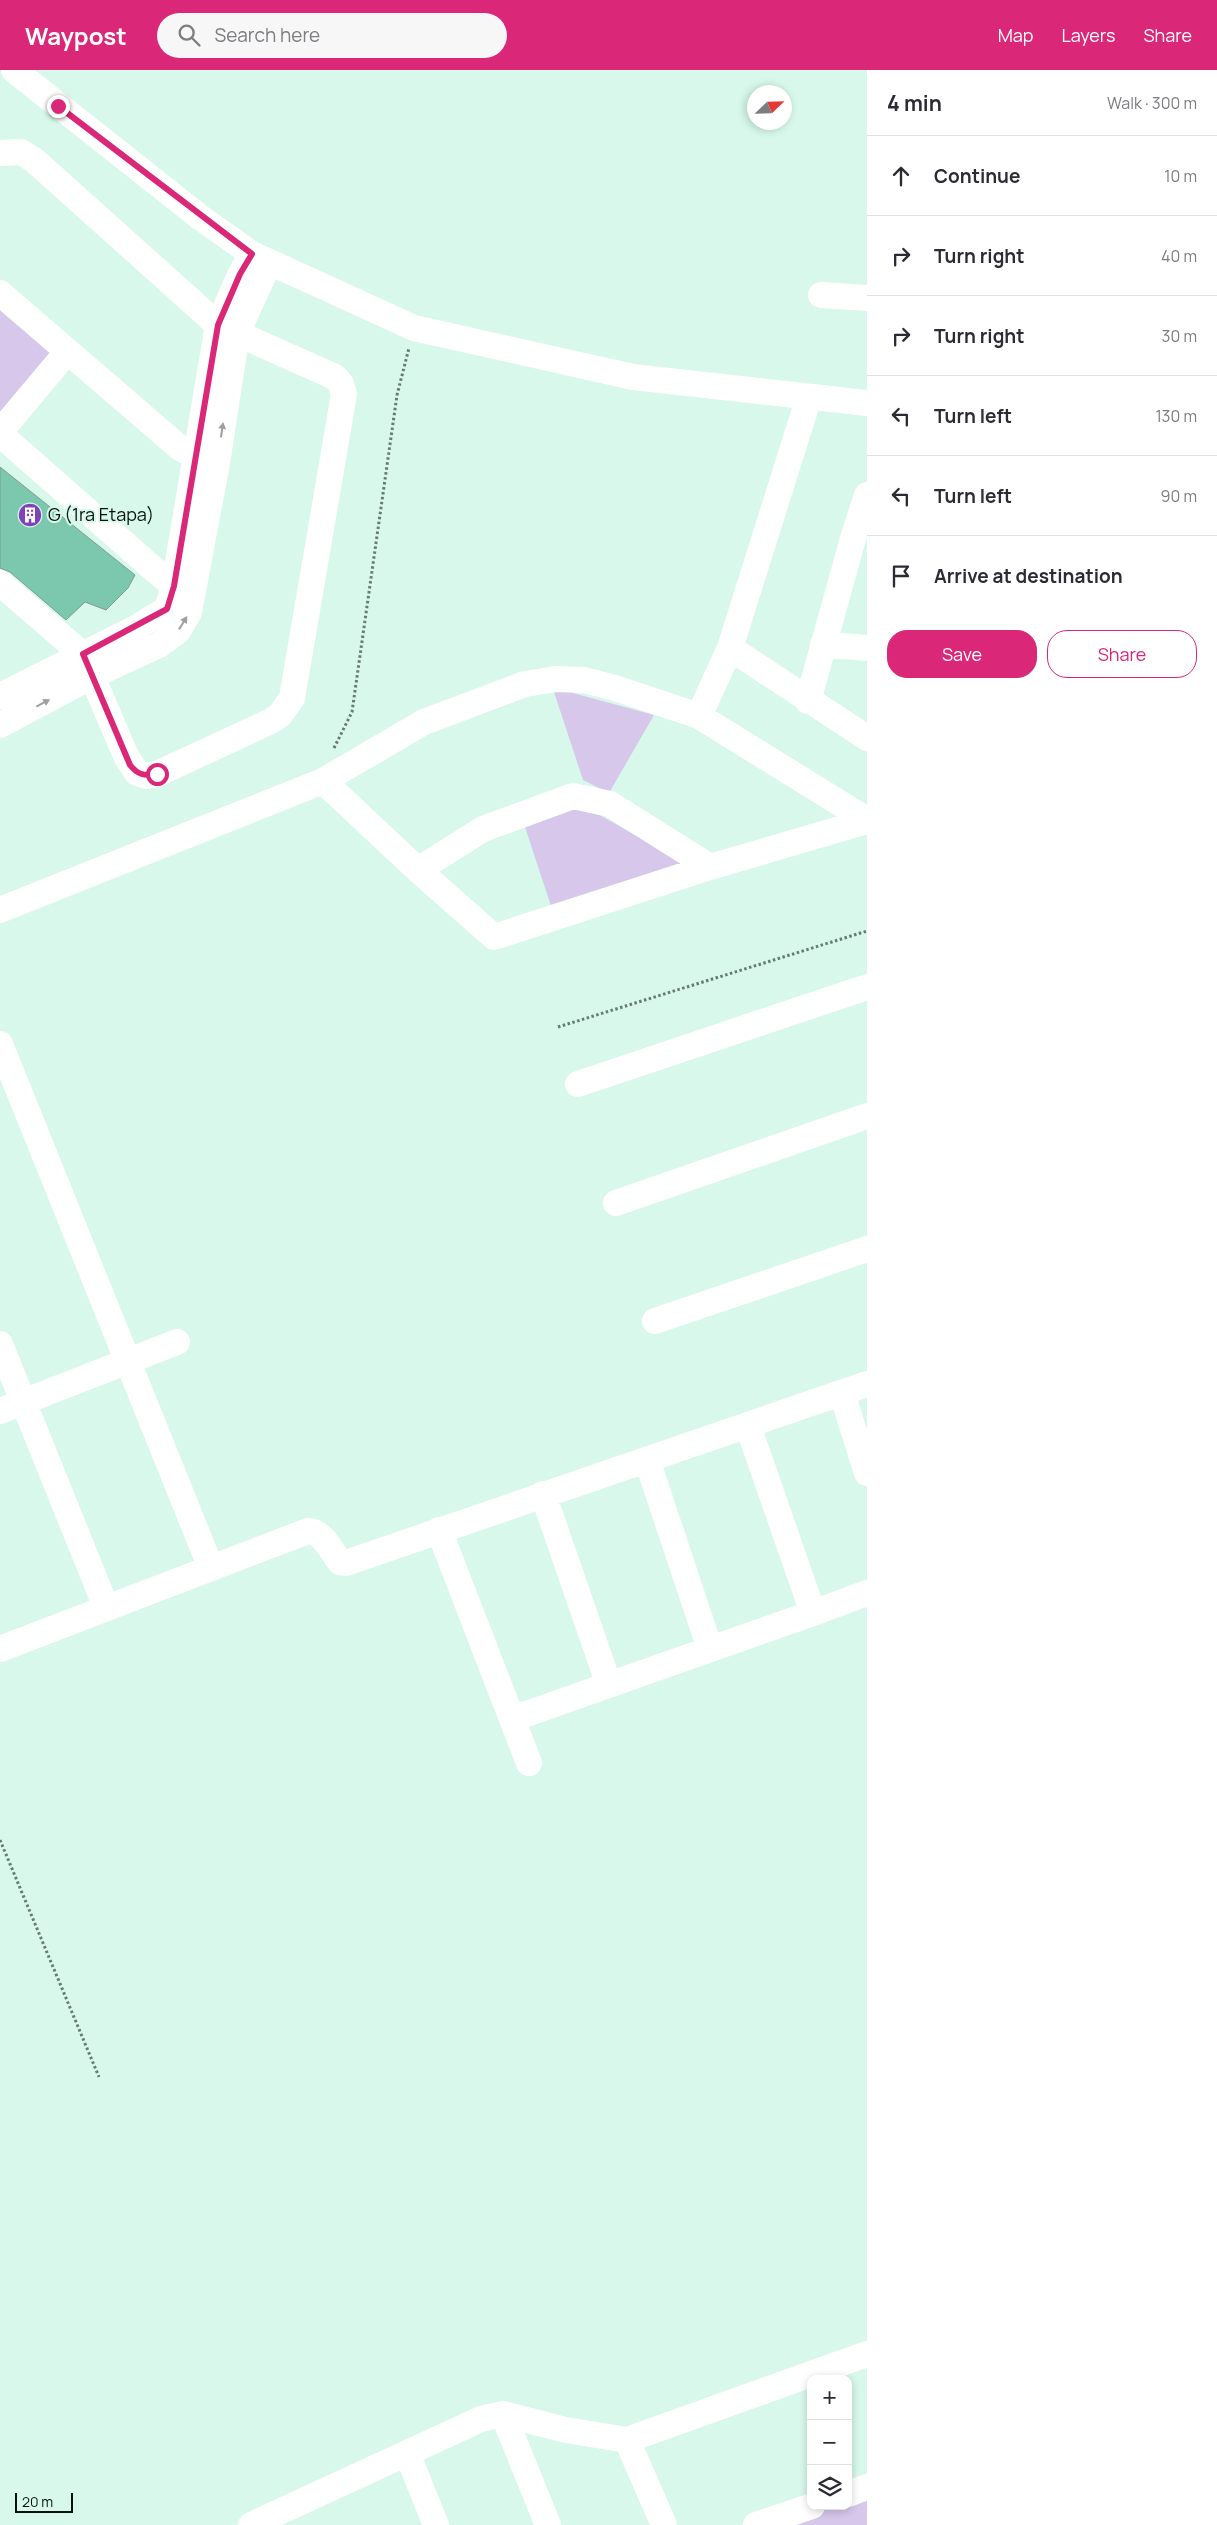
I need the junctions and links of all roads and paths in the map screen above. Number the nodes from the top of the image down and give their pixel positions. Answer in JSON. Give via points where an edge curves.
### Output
{"nodes":[{"id":1,"x":14,"y":70,"type":"edge"},
{"id":2,"x":0,"y":153,"type":"edge"},
{"id":3,"x":260,"y":259,"type":"junction"},
{"id":4,"x":0,"y":293,"type":"edge"},
{"id":5,"x":821,"y":294,"type":"dead end"},
{"id":6,"x":867,"y":298,"type":"edge"},
{"id":7,"x":414,"y":328,"type":"junction"},
{"id":8,"x":228,"y":329,"type":"junction"},
{"id":9,"x":67,"y":352,"type":"junction"},
{"id":10,"x":809,"y":398,"type":"junction"},
{"id":11,"x":867,"y":403,"type":"edge"},
{"id":12,"x":0,"y":433,"type":"edge"},
{"id":13,"x":206,"y":459,"type":"junction"},
{"id":14,"x":867,"y":495,"type":"edge"},
{"id":15,"x":860,"y":535,"type":"edge"},
{"id":16,"x":0,"y":584,"type":"edge"},
{"id":17,"x":184,"y":589,"type":"junction"},
{"id":18,"x":823,"y":644,"type":"junction"},
{"id":19,"x":730,"y":648,"type":"junction"},
{"id":20,"x":867,"y":648,"type":"edge"},
{"id":21,"x":88,"y":666,"type":"junction"},
{"id":22,"x":0,"y":696,"type":"edge"},
{"id":23,"x":808,"y":701,"type":"junction"},
{"id":24,"x":699,"y":716,"type":"junction"},
{"id":25,"x":0,"y":725,"type":"edge"},
{"id":26,"x":867,"y":738,"type":"edge"},
{"id":27,"x":323,"y":781,"type":"junction"},
{"id":28,"x":867,"y":820,"type":"edge"},
{"id":29,"x":710,"y":867,"type":"junction"},
{"id":30,"x":418,"y":870,"type":"junction"},
{"id":31,"x":0,"y":910,"type":"edge"},
{"id":32,"x":867,"y":931,"type":"edge"},
{"id":33,"x":867,"y":987,"type":"edge"},
{"id":34,"x":558,"y":1027,"type":"dead end"},
{"id":35,"x":0,"y":1044,"type":"edge"},
{"id":36,"x":578,"y":1084,"type":"dead end"},
{"id":37,"x":867,"y":1116,"type":"edge"},
{"id":38,"x":616,"y":1203,"type":"dead end"},
{"id":39,"x":867,"y":1249,"type":"edge"},
{"id":40,"x":655,"y":1321,"type":"dead end"},
{"id":41,"x":177,"y":1342,"type":"dead end"},
{"id":42,"x":0,"y":1344,"type":"edge"},
{"id":43,"x":127,"y":1362,"type":"junction"},
{"id":44,"x":867,"y":1384,"type":"edge"},
{"id":45,"x":842,"y":1393,"type":"junction"},
{"id":46,"x":24,"y":1401,"type":"junction"},
{"id":47,"x":0,"y":1410,"type":"edge"},
{"id":48,"x":748,"y":1426,"type":"junction"},
{"id":49,"x":647,"y":1460,"type":"junction"},
{"id":50,"x":867,"y":1473,"type":"edge"},
{"id":51,"x":543,"y":1494,"type":"junction"},
{"id":52,"x":439,"y":1530,"type":"junction"},
{"id":53,"x":211,"y":1568,"type":"junction"},
{"id":54,"x":867,"y":1593,"type":"edge"},
{"id":55,"x":106,"y":1607,"type":"junction"},
{"id":56,"x":812,"y":1613,"type":"junction"},
{"id":57,"x":0,"y":1648,"type":"edge"},
{"id":58,"x":710,"y":1649,"type":"junction"},
{"id":59,"x":609,"y":1685,"type":"junction"},
{"id":60,"x":512,"y":1719,"type":"junction"},
{"id":61,"x":529,"y":1763,"type":"dead end"},
{"id":62,"x":0,"y":1840,"type":"edge"},
{"id":63,"x":99,"y":2078,"type":"dead end"},
{"id":64,"x":867,"y":2354,"type":"edge"},
{"id":65,"x":502,"y":2414,"type":"junction"},
{"id":66,"x":627,"y":2440,"type":"junction"},
{"id":67,"x":407,"y":2453,"type":"junction"},
{"id":68,"x":867,"y":2487,"type":"edge"},
{"id":69,"x":852,"y":2493,"type":"edge"},
{"id":70,"x":807,"y":2509,"type":"edge"},
{"id":71,"x":784,"y":2521,"type":"edge"},
{"id":72,"x":251,"y":2525,"type":"edge"},
{"id":73,"x":436,"y":2525,"type":"edge"},
{"id":74,"x":548,"y":2525,"type":"edge"},
{"id":75,"x":664,"y":2525,"type":"edge"},
{"id":76,"x":756,"y":2525,"type":"edge"}],
"edges":[{"from":1,"to":3,"type":"street","via":[[194,212]]},
{"from":2,"to":8,"type":"street","via":[[20,152],[34,160]]},
{"from":3,"to":7,"type":"street"},
{"from":3,"to":8,"type":"street","via":[[240,274]]},
{"from":4,"to":9,"type":"street"},
{"from":5,"to":6,"type":"street"},
{"from":7,"to":10,"type":"street","via":[[633,377]]},
{"from":7,"to":27,"type":"path","via":[[397,395],[352,712],[332,750]]},
{"from":8,"to":13,"type":"street"},
{"from":8,"to":21,"type":"street","via":[[334,377],[344,394],[292,698],[283,712],[271,721],[157,774],[146,776],[137,773],[126,756]]},
{"from":9,"to":12,"type":"street"},
{"from":9,"to":13,"type":"street","via":[[180,448]]},
{"from":10,"to":11,"type":"street"},
{"from":10,"to":19,"type":"street"},
{"from":12,"to":17,"type":"street"},
{"from":13,"to":17,"type":"street"},
{"from":14,"to":15,"type":"street"},
{"from":15,"to":18,"type":"street"},
{"from":16,"to":21,"type":"street"},
{"from":17,"to":21,"type":"street","via":[[167,609]]},
{"from":18,"to":20,"type":"street"},
{"from":18,"to":23,"type":"street"},
{"from":19,"to":23,"type":"street"},
{"from":19,"to":24,"type":"street"},
{"from":21,"to":22,"type":"street"},
{"from":25,"to":21,"type":"street","one_way":true},
{"from":23,"to":26,"type":"street"},
{"from":24,"to":27,"type":"street","via":[[615,688],[584,680],[556,679],[516,687],[424,722]]},
{"from":24,"to":28,"type":"street"},
{"from":27,"to":30,"type":"street"},
{"from":27,"to":31,"type":"street"},
{"from":28,"to":29,"type":"street"},
{"from":29,"to":30,"type":"street","via":[[494,937]]},
{"from":29,"to":30,"type":"street","via":[[610,804],[573,796],[483,829]]},
{"from":32,"to":34,"type":"path"},
{"from":33,"to":36,"type":"street"},
{"from":35,"to":43,"type":"street"},
{"from":37,"to":38,"type":"street"},
{"from":39,"to":40,"type":"street"},
{"from":41,"to":43,"type":"street"},
{"from":42,"to":46,"type":"street"},
{"from":43,"to":46,"type":"street"},
{"from":43,"to":53,"type":"street"},
{"from":44,"to":45,"type":"street"},
{"from":45,"to":48,"type":"street"},
{"from":45,"to":50,"type":"street"},
{"from":46,"to":47,"type":"street"},
{"from":46,"to":55,"type":"street"},
{"from":48,"to":49,"type":"street"},
{"from":48,"to":56,"type":"street"},
{"from":49,"to":51,"type":"street"},
{"from":49,"to":58,"type":"street"},
{"from":51,"to":52,"type":"street"},
{"from":51,"to":59,"type":"street"},
{"from":52,"to":53,"type":"street","via":[[346,1563],[340,1562],[320,1535],[308,1531]]},
{"from":52,"to":60,"type":"street"},
{"from":53,"to":55,"type":"street"},
{"from":54,"to":56,"type":"street"},
{"from":55,"to":57,"type":"street"},
{"from":56,"to":58,"type":"street"},
{"from":58,"to":59,"type":"street"},
{"from":59,"to":60,"type":"street"},
{"from":60,"to":61,"type":"street"},
{"from":62,"to":63,"type":"path"},
{"from":64,"to":66,"type":"street"},
{"from":65,"to":66,"type":"street","via":[[566,2430]]},
{"from":65,"to":67,"type":"street","via":[[481,2419]]},
{"from":65,"to":74,"type":"street"},
{"from":66,"to":75,"type":"street"},
{"from":67,"to":72,"type":"street"},
{"from":67,"to":73,"type":"street"},
{"from":68,"to":69,"type":"street"},
{"from":70,"to":71,"type":"street"},
{"from":71,"to":76,"type":"street"}]}
